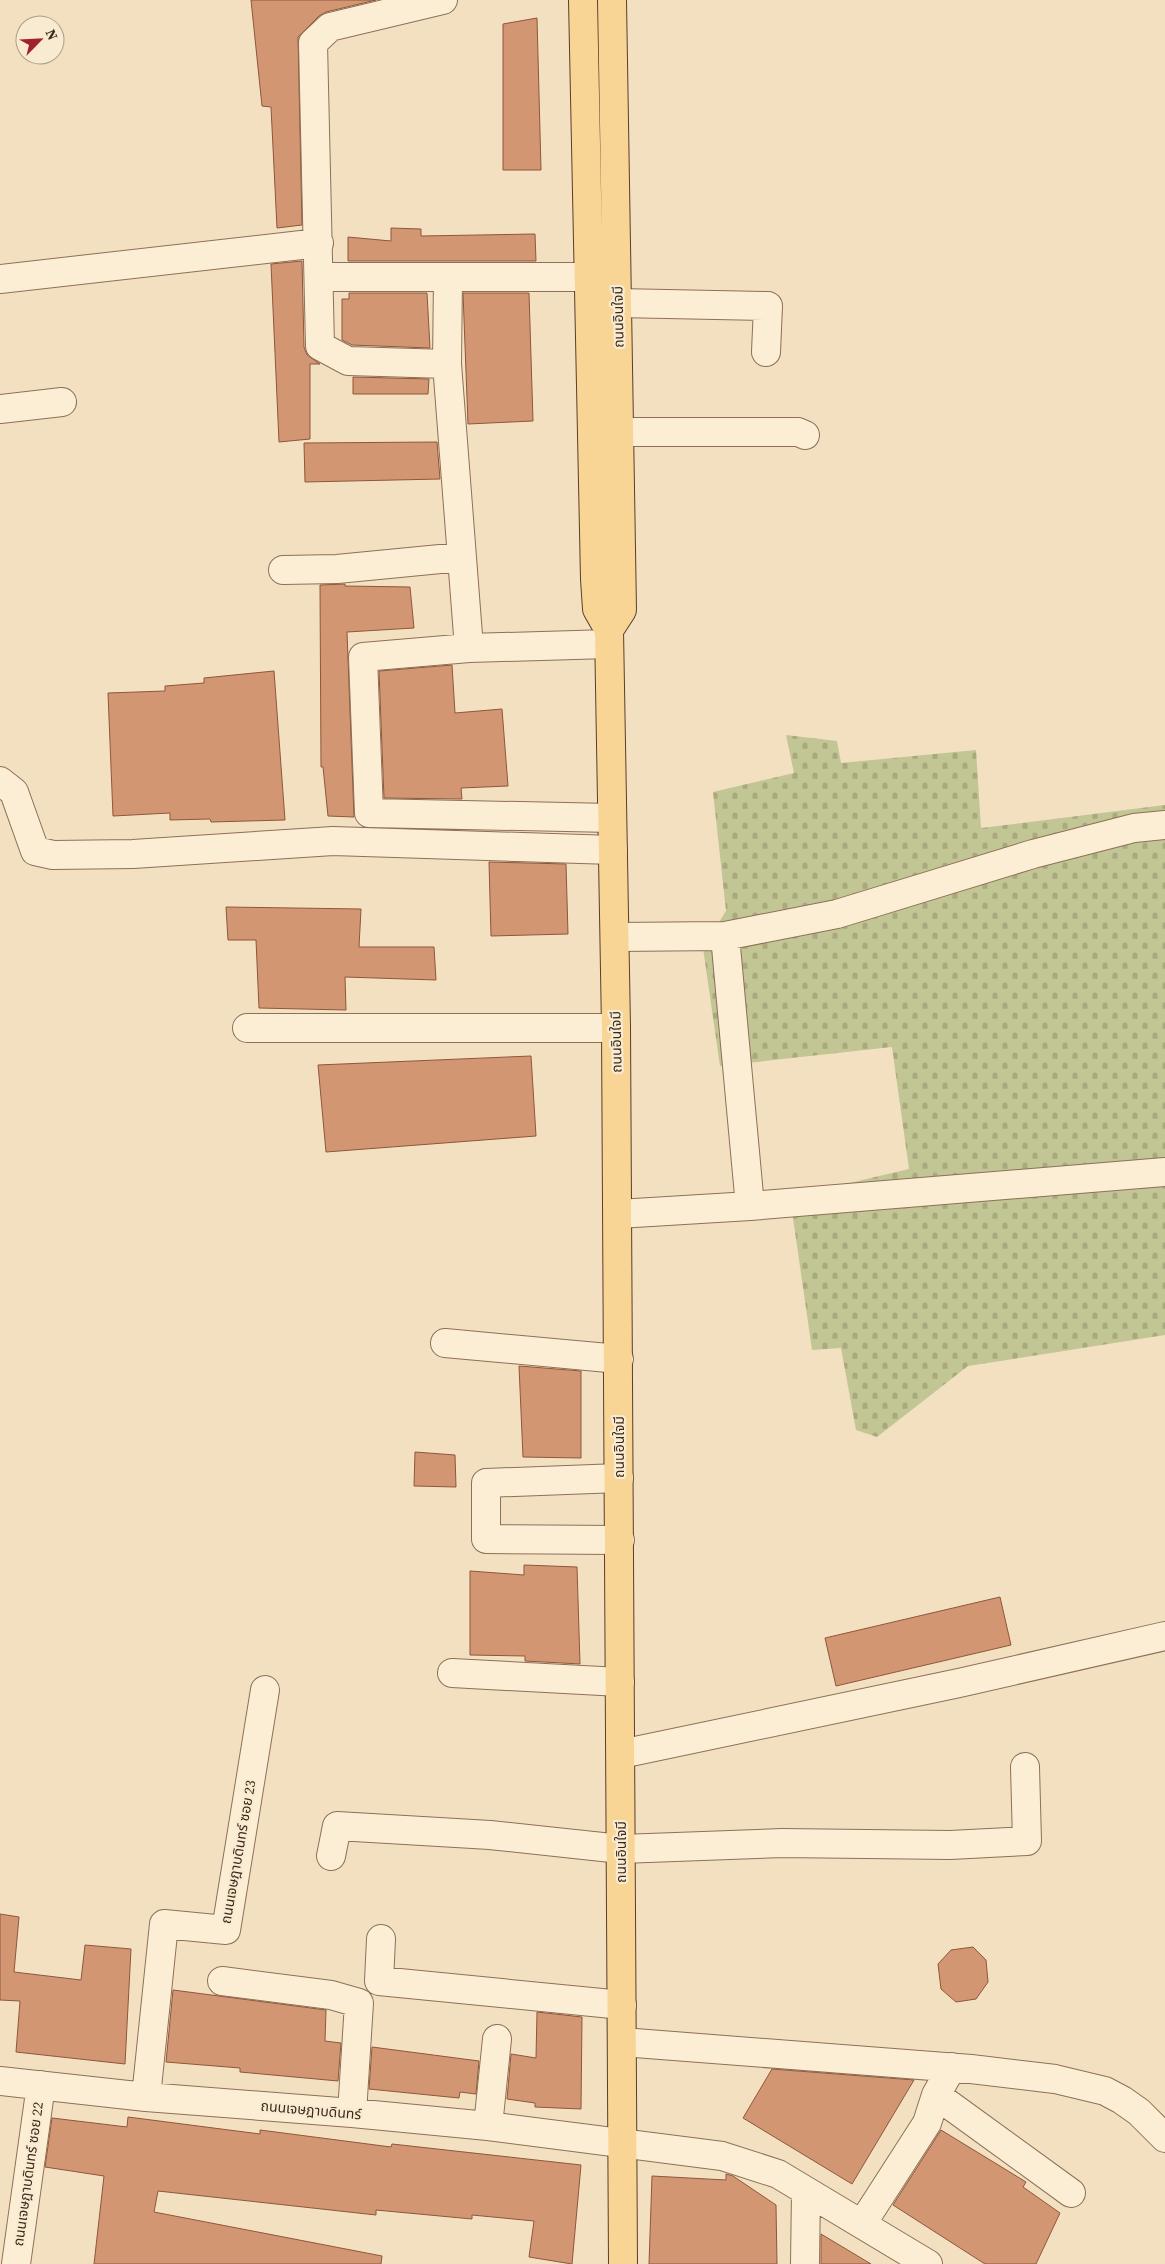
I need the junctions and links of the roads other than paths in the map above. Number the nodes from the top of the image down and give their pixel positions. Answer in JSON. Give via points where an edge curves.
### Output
{"nodes":[{"id":1,"x":443,"y":0,"type":"edge"},
{"id":2,"x":583,"y":0,"type":"edge"},
{"id":3,"x":612,"y":0,"type":"edge"},
{"id":4,"x":319,"y":243,"type":"junction"},
{"id":5,"x":589,"y":277,"type":"junction"},
{"id":6,"x":319,"y":278,"type":"junction"},
{"id":7,"x":448,"y":278,"type":"junction"},
{"id":8,"x":0,"y":279,"type":"edge"},
{"id":9,"x":618,"y":303,"type":"junction"},
{"id":10,"x":766,"y":352,"type":"dead end"},
{"id":11,"x":447,"y":364,"type":"junction"},
{"id":12,"x":62,"y":402,"type":"dead end"},
{"id":13,"x":0,"y":409,"type":"edge"},
{"id":14,"x":620,"y":432,"type":"junction"},
{"id":15,"x":804,"y":436,"type":"dead end"},
{"id":16,"x":461,"y":557,"type":"junction"},
{"id":17,"x":284,"y":570,"type":"dead end"},
{"id":18,"x":609,"y":637,"type":"junction"},
{"id":19,"x":469,"y":648,"type":"junction"},
{"id":20,"x":0,"y":781,"type":"edge"},
{"id":21,"x":612,"y":818,"type":"junction"},
{"id":22,"x":1165,"y":825,"type":"edge"},
{"id":23,"x":613,"y":850,"type":"junction"},
{"id":24,"x":724,"y":936,"type":"junction"},
{"id":25,"x":614,"y":937,"type":"junction"},
{"id":26,"x":247,"y":1028,"type":"dead end"},
{"id":27,"x":616,"y":1028,"type":"junction"},
{"id":28,"x":1165,"y":1172,"type":"edge"},
{"id":29,"x":750,"y":1206,"type":"junction"},
{"id":30,"x":618,"y":1214,"type":"junction"},
{"id":31,"x":445,"y":1343,"type":"dead end"},
{"id":32,"x":619,"y":1360,"type":"junction"},
{"id":33,"x":619,"y":1478,"type":"junction"},
{"id":34,"x":620,"y":1537,"type":"junction"},
{"id":35,"x":1165,"y":1636,"type":"edge"},
{"id":36,"x":452,"y":1673,"type":"dead end"},
{"id":37,"x":620,"y":1682,"type":"junction"},
{"id":38,"x":264,"y":1690,"type":"dead end"},
{"id":39,"x":621,"y":1754,"type":"junction"},
{"id":40,"x":1025,"y":1767,"type":"dead end"},
{"id":41,"x":621,"y":1849,"type":"junction"},
{"id":42,"x":331,"y":1856,"type":"dead end"},
{"id":43,"x":381,"y":1939,"type":"dead end"},
{"id":44,"x":222,"y":1981,"type":"dead end"},
{"id":45,"x":622,"y":2005,"type":"junction"},
{"id":46,"x":497,"y":2039,"type":"dead end"},
{"id":47,"x":622,"y":2042,"type":"junction"},
{"id":48,"x":952,"y":2068,"type":"junction"},
{"id":49,"x":0,"y":2081,"type":"edge"},
{"id":50,"x":41,"y":2085,"type":"junction"},
{"id":51,"x":936,"y":2095,"type":"junction"},
{"id":52,"x":146,"y":2097,"type":"junction"},
{"id":53,"x":352,"y":2113,"type":"junction"},
{"id":54,"x":488,"y":2126,"type":"junction"},
{"id":55,"x":1165,"y":2138,"type":"edge"},
{"id":56,"x":622,"y":2143,"type":"junction"},
{"id":57,"x":806,"y":2192,"type":"junction"},
{"id":58,"x":1071,"y":2193,"type":"dead end"},
{"id":59,"x":862,"y":2224,"type":"junction"},
{"id":60,"x":16,"y":2264,"type":"edge"},
{"id":61,"x":623,"y":2264,"type":"edge"},
{"id":62,"x":806,"y":2264,"type":"edge"},
{"id":63,"x":928,"y":2264,"type":"edge"}],
"edges":[{"from":1,"to":4,"type":"street","via":[[330,27],[313,43]]},
{"from":2,"to":5,"type":"main road","name":"ถนนอินใจมี"},
{"from":3,"to":9,"type":"main road","name":"ถนนอินใจมี"},
{"from":4,"to":6,"type":"street"},
{"from":4,"to":8,"type":"street"},
{"from":5,"to":7,"type":"street"},
{"from":5,"to":18,"type":"main road","name":"ถนนอินใจมี","via":[[595,579],[597,610]]},
{"from":6,"to":7,"type":"street"},
{"from":6,"to":11,"type":"street","via":[[320,346],[348,361]]},
{"from":7,"to":11,"type":"street"},
{"from":9,"to":10,"type":"street","via":[[768,306]]},
{"from":9,"to":14,"type":"main road","name":"ถนนอินใจมี"},
{"from":11,"to":16,"type":"street"},
{"from":12,"to":13,"type":"street"},
{"from":14,"to":15,"type":"street","via":[[798,432]]},
{"from":14,"to":18,"type":"main road","name":"ถนนอินใจมี","via":[[622,610]]},
{"from":16,"to":17,"type":"street","via":[[337,569]]},
{"from":16,"to":19,"type":"street"},
{"from":18,"to":19,"type":"street"},
{"from":18,"to":21,"type":"main road","name":"ถนนอินใจมี"},
{"from":19,"to":21,"type":"street","via":[[363,657],[369,813]]},
{"from":20,"to":23,"type":"street","via":[[14,792],[35,851],[53,855],[133,854],[333,841]]},
{"from":21,"to":23,"type":"main road","name":"ถนนอินใจมี"},
{"from":22,"to":24,"type":"street","via":[[1134,828],[1033,854],[837,914]]},
{"from":23,"to":25,"type":"main road","name":"ถนนอินใจมี"},
{"from":24,"to":25,"type":"street"},
{"from":24,"to":29,"type":"street"},
{"from":25,"to":27,"type":"main road","name":"ถนนอินใจมี"},
{"from":26,"to":27,"type":"street"},
{"from":27,"to":30,"type":"main road","name":"ถนนอินใจมี"},
{"from":28,"to":29,"type":"street"},
{"from":29,"to":30,"type":"street"},
{"from":30,"to":32,"type":"main road","name":"ถนนอินใจมี"},
{"from":31,"to":32,"type":"street"},
{"from":32,"to":33,"type":"main road","name":"ถนนอินใจมี"},
{"from":33,"to":34,"type":"main road","name":"ถนนอินใจมี"},
{"from":33,"to":34,"type":"street","via":[[486,1483],[486,1539]]},
{"from":34,"to":37,"type":"main road","name":"ถนนอินใจมี"},
{"from":35,"to":39,"type":"street"},
{"from":36,"to":37,"type":"street"},
{"from":37,"to":39,"type":"main road","name":"ถนนอินใจมี"},
{"from":38,"to":52,"type":"street","name":"ถนนเจษฎาบดินทร์ ซอย 23","via":[[226,1930],[164,1924]]},
{"from":39,"to":41,"type":"main road","name":"ถนนอินใจมี"},
{"from":40,"to":41,"type":"street","via":[[1027,1841]]},
{"from":41,"to":42,"type":"street","via":[[490,1835],[337,1826]]},
{"from":41,"to":45,"type":"main road","name":"ถนนอินใจมี"},
{"from":43,"to":45,"type":"street","via":[[379,1981]]},
{"from":44,"to":53,"type":"street","via":[[331,1995],[359,2003]]},
{"from":45,"to":47,"type":"main road","name":"ถนนอินใจมี"},
{"from":46,"to":54,"type":"street"},
{"from":47,"to":48,"type":"street"},
{"from":47,"to":56,"type":"main road","name":"ถนนอินใจมี"},
{"from":48,"to":51,"type":"street"},
{"from":48,"to":55,"type":"street","via":[[1055,2079],[1105,2091],[1139,2112]]},
{"from":49,"to":50,"type":"street","name":"ถนนเจษฎาบดินทร์"},
{"from":50,"to":52,"type":"street","name":"ถนนเจษฎาบดินทร์"},
{"from":50,"to":60,"type":"street","name":"ถนนเจษฎาบดินทร์ ซอย 22"},
{"from":51,"to":58,"type":"street"},
{"from":51,"to":59,"type":"street","via":[[927,2123]]},
{"from":52,"to":53,"type":"street","name":"ถนนเจษฎาบดินทร์"},
{"from":53,"to":54,"type":"street","name":"ถนนเจษฎาบดินทร์"},
{"from":54,"to":56,"type":"street","name":"ถนนเจษฎาบดินทร์"},
{"from":56,"to":57,"type":"street","name":"ถนนเจษฎาบดินทร์","via":[[722,2156],[778,2174]]},
{"from":56,"to":61,"type":"main road","name":"ถนนอินใจมี"},
{"from":57,"to":59,"type":"street","name":"ถนนเจษฎาบดินทร์"},
{"from":57,"to":62,"type":"street"},
{"from":59,"to":63,"type":"street","name":"ถนนเจษฎาบดินทร์"}]}
